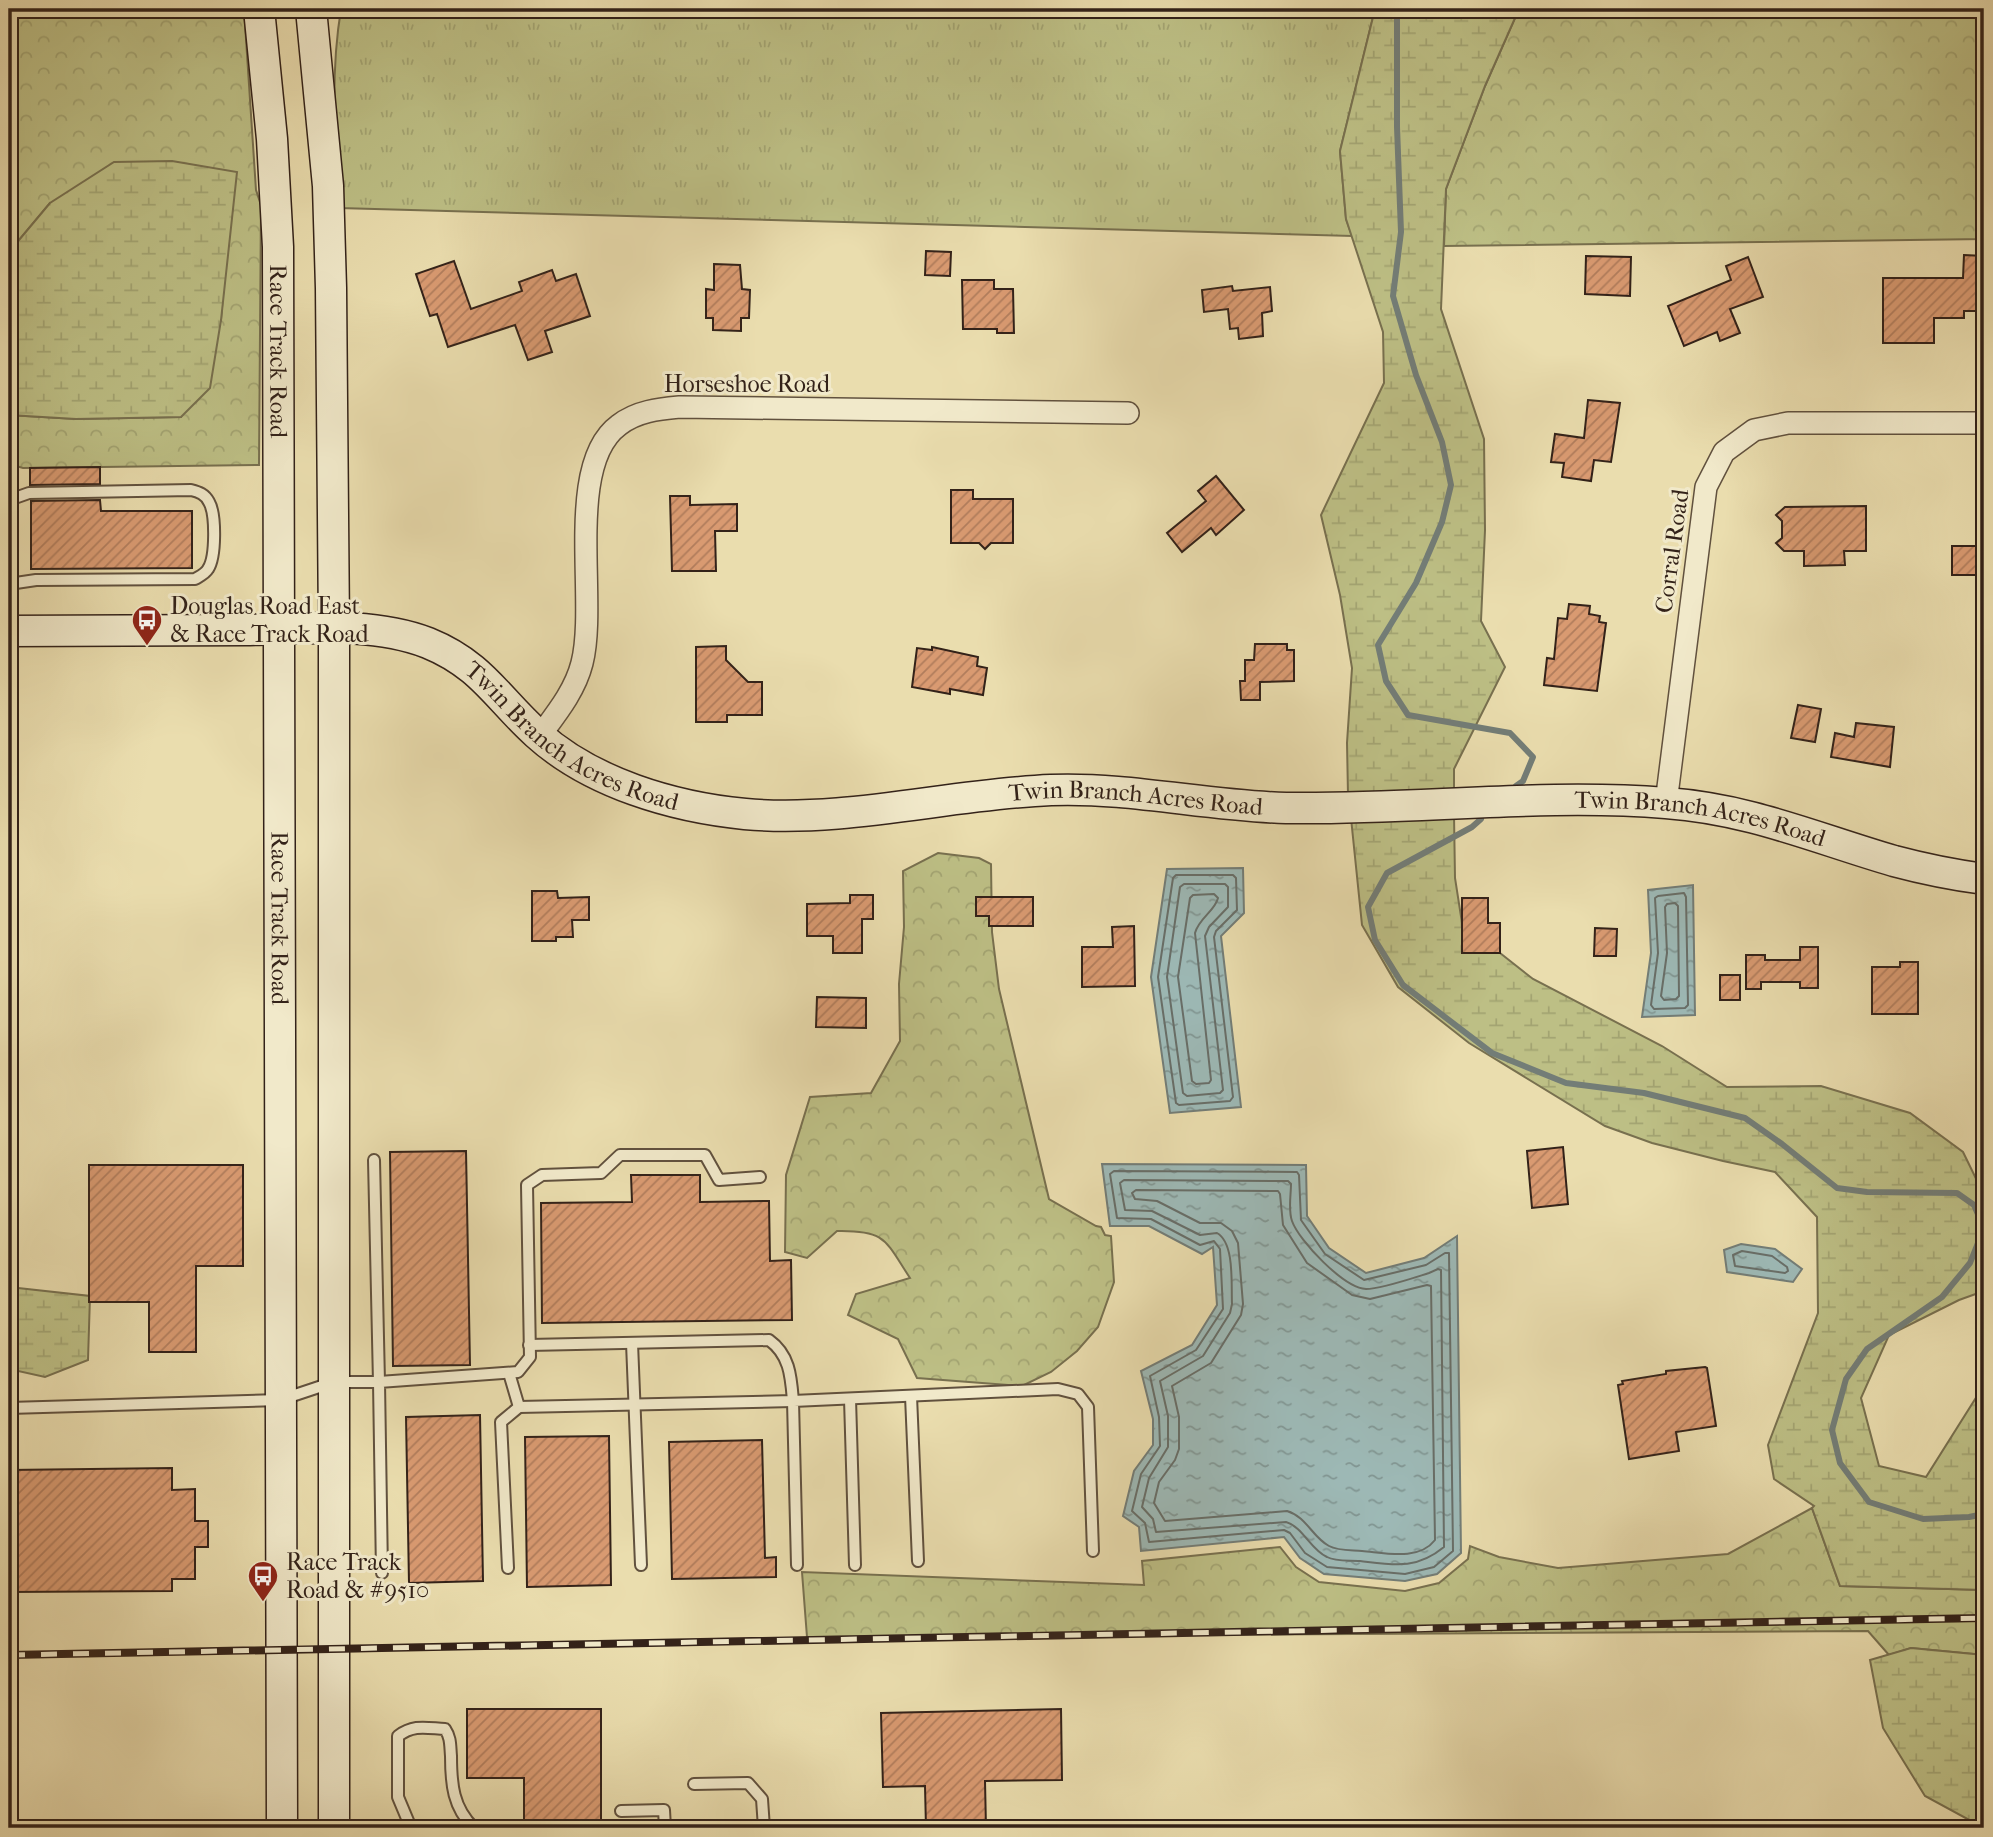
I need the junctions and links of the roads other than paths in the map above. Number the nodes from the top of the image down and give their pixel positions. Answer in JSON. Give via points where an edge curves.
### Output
{"nodes":[{"id":1,"x":259,"y":9,"type":"edge"},
{"id":2,"x":311,"y":9,"type":"edge"},
{"id":3,"x":1128,"y":413,"type":"dead end"},
{"id":4,"x":1984,"y":423,"type":"edge"},
{"id":5,"x":9,"y":503,"type":"edge"},
{"id":6,"x":9,"y":584,"type":"edge"},
{"id":7,"x":278,"y":629,"type":"junction"},
{"id":8,"x":334,"y":629,"type":"junction"},
{"id":9,"x":9,"y":631,"type":"edge"},
{"id":10,"x":540,"y":737,"type":"junction"},
{"id":11,"x":1666,"y":803,"type":"junction"},
{"id":12,"x":1984,"y":879,"type":"edge"},
{"id":13,"x":374,"y":1160,"type":"dead end"},
{"id":14,"x":760,"y":1177,"type":"dead end"},
{"id":15,"x":632,"y":1343,"type":"junction"},
{"id":16,"x":529,"y":1345,"type":"junction"},
{"id":17,"x":509,"y":1373,"type":"junction"},
{"id":18,"x":334,"y":1382,"type":"junction"},
{"id":19,"x":379,"y":1382,"type":"junction"},
{"id":20,"x":911,"y":1396,"type":"junction"},
{"id":21,"x":850,"y":1399,"type":"junction"},
{"id":22,"x":280,"y":1400,"type":"junction"},
{"id":23,"x":793,"y":1401,"type":"junction"},
{"id":24,"x":634,"y":1405,"type":"junction"},
{"id":25,"x":9,"y":1408,"type":"edge"},
{"id":26,"x":519,"y":1408,"type":"junction"},
{"id":27,"x":1093,"y":1551,"type":"dead end"},
{"id":28,"x":918,"y":1561,"type":"dead end"},
{"id":29,"x":641,"y":1565,"type":"dead end"},
{"id":30,"x":797,"y":1565,"type":"dead end"},
{"id":31,"x":855,"y":1565,"type":"dead end"},
{"id":32,"x":508,"y":1568,"type":"dead end"},
{"id":33,"x":382,"y":1573,"type":"dead end"},
{"id":34,"x":694,"y":1784,"type":"dead end"},
{"id":35,"x":621,"y":1811,"type":"dead end"},
{"id":36,"x":282,"y":1828,"type":"edge"},
{"id":37,"x":334,"y":1828,"type":"edge"},
{"id":38,"x":411,"y":1828,"type":"edge"},
{"id":39,"x":474,"y":1828,"type":"edge"},
{"id":40,"x":665,"y":1828,"type":"edge"},
{"id":41,"x":764,"y":1828,"type":"edge"}],
"edges":[{"from":1,"to":7,"type":"main road","name":"Race Track Road","via":[[278,247]]},
{"from":2,"to":8,"type":"main road","via":[[328,186]]},
{"from":3,"to":10,"type":"street","name":"Horseshoe Road","via":[[680,407],[655,410],[618,425],[597,454],[589,482],[582,662],[576,680]]},
{"from":4,"to":11,"type":"street","name":"Corral Road","via":[[1788,422],[1754,430],[1724,452],[1706,487]]},
{"from":5,"to":6,"type":"lane","via":[[29,492],[191,489],[203,494],[213,512],[214,548],[207,572],[195,579]]},
{"from":7,"to":8,"type":"main road","name":"Twin Branch Acres Road"},
{"from":7,"to":9,"type":"main road","name":"Twin Branch Acres Road"},
{"from":7,"to":22,"type":"main road","name":"Race Track Road"},
{"from":8,"to":10,"type":"main road","name":"Twin Branch Acres Road","via":[[401,635],[451,655],[492,685]]},
{"from":8,"to":18,"type":"main road"},
{"from":10,"to":11,"type":"main road","name":"Twin Branch Acres Road","via":[[611,780],[677,801],[747,814],[831,813],[1076,789],[1284,808]]},
{"from":11,"to":12,"type":"main road","name":"Twin Branch Acres Road","via":[[1739,813],[1894,861]]},
{"from":13,"to":19,"type":"lane"},
{"from":14,"to":16,"type":"lane","via":[[719,1180],[705,1155],[620,1155],[601,1173],[541,1175],[527,1185]]},
{"from":15,"to":16,"type":"lane"},
{"from":15,"to":23,"type":"lane","via":[[769,1340],[782,1349]]},
{"from":15,"to":24,"type":"lane"},
{"from":16,"to":17,"type":"lane","via":[[530,1357],[518,1372]]},
{"from":17,"to":19,"type":"lane"},
{"from":17,"to":26,"type":"lane"},
{"from":18,"to":19,"type":"lane"},
{"from":18,"to":22,"type":"lane"},
{"from":18,"to":37,"type":"main road"},
{"from":19,"to":33,"type":"lane"},
{"from":20,"to":21,"type":"lane"},
{"from":20,"to":27,"type":"lane","via":[[1058,1389],[1078,1394],[1088,1407]]},
{"from":20,"to":28,"type":"lane"},
{"from":21,"to":23,"type":"lane"},
{"from":21,"to":31,"type":"lane"},
{"from":22,"to":25,"type":"lane"},
{"from":22,"to":36,"type":"main road","name":"Race Track Road"},
{"from":23,"to":24,"type":"lane"},
{"from":23,"to":30,"type":"lane"},
{"from":24,"to":26,"type":"lane"},
{"from":24,"to":29,"type":"lane"},
{"from":26,"to":32,"type":"lane","via":[[501,1422]]},
{"from":34,"to":41,"type":"lane","via":[[748,1783],[762,1799]]},
{"from":35,"to":40,"type":"lane","via":[[664,1810]]},
{"from":38,"to":39,"type":"lane","via":[[398,1797],[398,1736],[409,1728],[445,1729],[450,1737],[452,1790],[458,1810]]}]}
